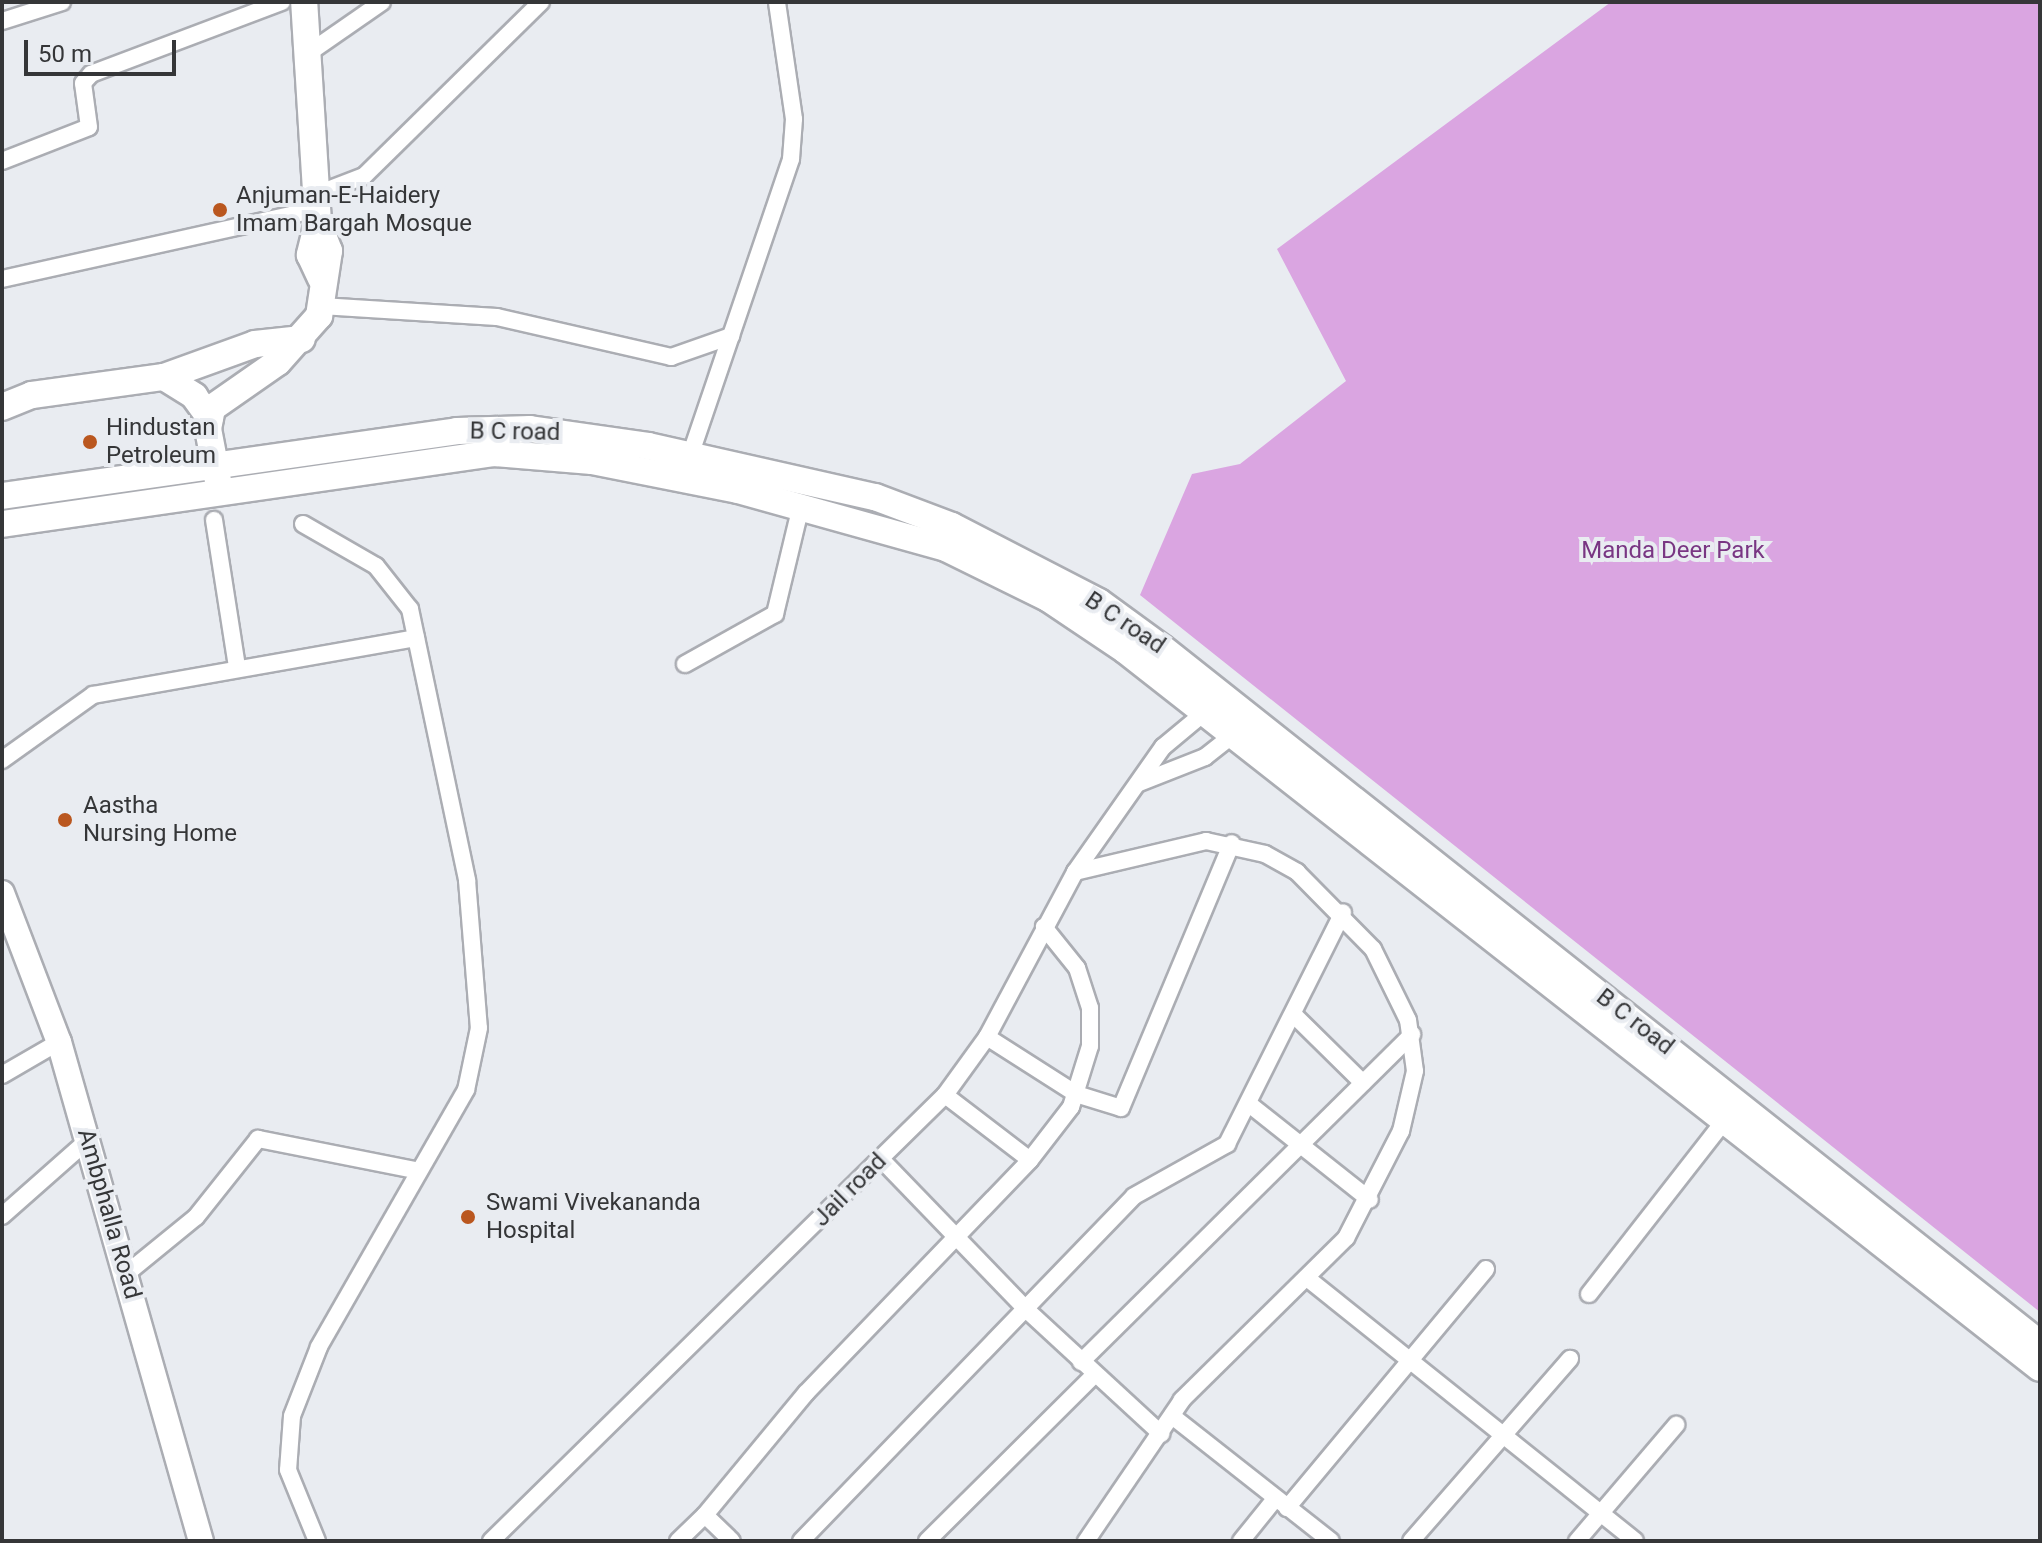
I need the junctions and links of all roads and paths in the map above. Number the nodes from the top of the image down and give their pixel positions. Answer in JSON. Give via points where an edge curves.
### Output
{"nodes":[{"id":1,"x":62,"y":2,"type":"edge"},
{"id":2,"x":282,"y":2,"type":"edge"},
{"id":3,"x":304,"y":2,"type":"edge"},
{"id":4,"x":382,"y":2,"type":"edge"},
{"id":5,"x":541,"y":2,"type":"edge"},
{"id":6,"x":777,"y":2,"type":"edge"},
{"id":7,"x":2,"y":21,"type":"edge"},
{"id":8,"x":307,"y":54,"type":"junction"},
{"id":9,"x":2,"y":161,"type":"edge"},
{"id":10,"x":318,"y":208,"type":"junction"},
{"id":11,"x":2,"y":279,"type":"edge"},
{"id":12,"x":321,"y":306,"type":"junction"},
{"id":13,"x":731,"y":336,"type":"junction"},
{"id":14,"x":302,"y":339,"type":"junction"},
{"id":15,"x":164,"y":377,"type":"junction"},
{"id":16,"x":2,"y":407,"type":"edge"},
{"id":17,"x":210,"y":418,"type":"junction"},
{"id":18,"x":690,"y":456,"type":"junction"},
{"id":19,"x":217,"y":479,"type":"junction"},
{"id":20,"x":2,"y":496,"type":"edge"},
{"id":21,"x":801,"y":506,"type":"junction"},
{"id":22,"x":214,"y":520,"type":"dead end"},
{"id":23,"x":2,"y":524,"type":"edge"},
{"id":24,"x":303,"y":524,"type":"dead end"},
{"id":25,"x":416,"y":638,"type":"junction"},
{"id":26,"x":685,"y":664,"type":"dead end"},
{"id":27,"x":237,"y":667,"type":"junction"},
{"id":28,"x":1224,"y":695,"type":"junction"},
{"id":29,"x":1204,"y":713,"type":"junction"},
{"id":30,"x":1251,"y":716,"type":"junction"},
{"id":31,"x":1233,"y":736,"type":"junction"},
{"id":32,"x":2,"y":760,"type":"edge"},
{"id":33,"x":1137,"y":783,"type":"junction"},
{"id":34,"x":1232,"y":843,"type":"junction"},
{"id":35,"x":1075,"y":872,"type":"junction"},
{"id":36,"x":2,"y":893,"type":"edge"},
{"id":37,"x":1343,"y":912,"type":"junction"},
{"id":38,"x":1044,"y":927,"type":"junction"},
{"id":39,"x":1293,"y":1014,"type":"junction"},
{"id":40,"x":1622,"y":1026,"type":"junction"},
{"id":41,"x":1412,"y":1034,"type":"junction"},
{"id":42,"x":987,"y":1037,"type":"junction"},
{"id":43,"x":59,"y":1042,"type":"junction"},
{"id":44,"x":2,"y":1075,"type":"edge"},
{"id":45,"x":1363,"y":1083,"type":"junction"},
{"id":46,"x":1076,"y":1094,"type":"junction"},
{"id":47,"x":945,"y":1095,"type":"junction"},
{"id":48,"x":1249,"y":1104,"type":"junction"},
{"id":49,"x":1725,"y":1120,"type":"junction"},
{"id":50,"x":89,"y":1139,"type":"junction"},
{"id":51,"x":1300,"y":1146,"type":"junction"},
{"id":52,"x":881,"y":1159,"type":"junction"},
{"id":53,"x":1030,"y":1160,"type":"junction"},
{"id":54,"x":419,"y":1171,"type":"junction"},
{"id":55,"x":1370,"y":1200,"type":"junction"},
{"id":56,"x":2,"y":1216,"type":"edge"},
{"id":57,"x":956,"y":1240,"type":"junction"},
{"id":58,"x":1486,"y":1269,"type":"dead end"},
{"id":59,"x":126,"y":1274,"type":"junction"},
{"id":60,"x":1307,"y":1278,"type":"junction"},
{"id":61,"x":1589,"y":1294,"type":"dead end"},
{"id":62,"x":1029,"y":1312,"type":"junction"},
{"id":63,"x":2040,"y":1344,"type":"edge"},
{"id":64,"x":1570,"y":1359,"type":"dead end"},
{"id":65,"x":1409,"y":1361,"type":"junction"},
{"id":66,"x":1081,"y":1362,"type":"junction"},
{"id":67,"x":2040,"y":1368,"type":"edge"},
{"id":68,"x":1094,"y":1375,"type":"junction"},
{"id":69,"x":1172,"y":1416,"type":"junction"},
{"id":70,"x":1676,"y":1425,"type":"dead end"},
{"id":71,"x":1161,"y":1434,"type":"junction"},
{"id":72,"x":1507,"y":1435,"type":"junction"},
{"id":73,"x":1281,"y":1503,"type":"junction"},
{"id":74,"x":1600,"y":1514,"type":"junction"},
{"id":75,"x":705,"y":1515,"type":"junction"},
{"id":76,"x":201,"y":1541,"type":"edge"},
{"id":77,"x":317,"y":1541,"type":"edge"},
{"id":78,"x":491,"y":1541,"type":"edge"},
{"id":79,"x":678,"y":1541,"type":"edge"},
{"id":80,"x":732,"y":1541,"type":"edge"},
{"id":81,"x":801,"y":1541,"type":"edge"},
{"id":82,"x":927,"y":1541,"type":"edge"},
{"id":83,"x":1086,"y":1541,"type":"edge"},
{"id":84,"x":1241,"y":1541,"type":"edge"},
{"id":85,"x":1331,"y":1541,"type":"edge"},
{"id":86,"x":1411,"y":1541,"type":"edge"},
{"id":87,"x":1577,"y":1541,"type":"edge"},
{"id":88,"x":1635,"y":1541,"type":"edge"}],
"edges":[{"from":1,"to":7,"type":"street"},
{"from":2,"to":9,"type":"street","via":[[91,74],[83,83],[89,127]]},
{"from":3,"to":8,"type":"main road"},
{"from":4,"to":8,"type":"street"},
{"from":5,"to":10,"type":"street","via":[[364,176]]},
{"from":6,"to":13,"type":"street","via":[[794,140]]},
{"from":8,"to":10,"type":"main road"},
{"from":10,"to":11,"type":"street"},
{"from":10,"to":12,"type":"main road","via":[[329,251]]},
{"from":12,"to":13,"type":"street","via":[[497,317],[671,357]]},
{"from":12,"to":14,"type":"main road"},
{"from":13,"to":18,"type":"street"},
{"from":14,"to":15,"type":"main road","via":[[255,344]]},
{"from":14,"to":17,"type":"main road","via":[[217,401]]},
{"from":15,"to":16,"type":"main road","via":[[32,395]]},
{"from":15,"to":17,"type":"main road","via":[[194,396]]},
{"from":17,"to":19,"type":"main road"},
{"from":18,"to":19,"type":"main road","name":"B C road","via":[[582,433],[502,429]]},
{"from":18,"to":28,"type":"main road","name":"B C road","via":[[875,497],[964,531],[1099,602]]},
{"from":19,"to":20,"type":"main road","name":"B C road"},
{"from":19,"to":21,"type":"main road","via":[[493,453],[592,461]]},
{"from":19,"to":23,"type":"main road"},
{"from":21,"to":26,"type":"street","via":[[775,614]]},
{"from":21,"to":29,"type":"main road","via":[[894,530],[997,572],[1086,621]]},
{"from":22,"to":27,"type":"street"},
{"from":24,"to":25,"type":"street","via":[[395,584]]},
{"from":25,"to":27,"type":"street"},
{"from":25,"to":54,"type":"street","via":[[467,880],[479,1028],[466,1090]]},
{"from":27,"to":32,"type":"street","via":[[93,695]]},
{"from":28,"to":29,"type":"street","name":"Jail road"},
{"from":28,"to":30,"type":"main road","name":"B C road"},
{"from":29,"to":31,"type":"main road"},
{"from":29,"to":33,"type":"street","name":"Jail road","via":[[1163,747]]},
{"from":30,"to":31,"type":"street"},
{"from":30,"to":40,"type":"main road","name":"B C road"},
{"from":31,"to":33,"type":"street","via":[[1205,757]]},
{"from":31,"to":40,"type":"main road"},
{"from":33,"to":35,"type":"street","name":"Jail road"},
{"from":34,"to":35,"type":"street","via":[[1183,844]]},
{"from":34,"to":37,"type":"street","via":[[1297,872]]},
{"from":34,"to":46,"type":"street","via":[[1129,1100],[1114,1109]]},
{"from":35,"to":38,"type":"street","name":"Jail road"},
{"from":36,"to":43,"type":"main road","name":"Ambphalla Road"},
{"from":37,"to":39,"type":"street"},
{"from":37,"to":41,"type":"street","via":[[1394,986]]},
{"from":38,"to":42,"type":"street","name":"Jail road"},
{"from":38,"to":46,"type":"street","via":[[1077,968],[1090,1008],[1090,1046]]},
{"from":39,"to":45,"type":"street"},
{"from":39,"to":48,"type":"street"},
{"from":40,"to":49,"type":"main road"},
{"from":40,"to":63,"type":"main road","name":"B C road"},
{"from":41,"to":45,"type":"street"},
{"from":41,"to":55,"type":"street","via":[[1411,1100]]},
{"from":42,"to":46,"type":"street"},
{"from":42,"to":47,"type":"street","name":"Jail road"},
{"from":43,"to":44,"type":"street"},
{"from":43,"to":50,"type":"main road","name":"Ambphalla Road"},
{"from":45,"to":51,"type":"street"},
{"from":46,"to":53,"type":"street"},
{"from":47,"to":52,"type":"street","name":"Jail road"},
{"from":47,"to":53,"type":"street"},
{"from":48,"to":51,"type":"street"},
{"from":48,"to":62,"type":"street","via":[[1218,1153],[1134,1196]]},
{"from":49,"to":61,"type":"street"},
{"from":49,"to":67,"type":"main road"},
{"from":50,"to":56,"type":"street"},
{"from":50,"to":59,"type":"main road","name":"Ambphalla Road"},
{"from":51,"to":55,"type":"street"},
{"from":51,"to":66,"type":"street"},
{"from":52,"to":57,"type":"street"},
{"from":52,"to":78,"type":"street","name":"Jail road"},
{"from":53,"to":57,"type":"street"},
{"from":54,"to":59,"type":"street","via":[[258,1139],[196,1217]]},
{"from":54,"to":77,"type":"street","via":[[319,1347],[292,1416],[288,1470]]},
{"from":55,"to":60,"type":"street"},
{"from":57,"to":62,"type":"street"},
{"from":57,"to":75,"type":"street","via":[[806,1393]]},
{"from":58,"to":65,"type":"street"},
{"from":59,"to":76,"type":"main road","name":"Ambphalla Road"},
{"from":60,"to":65,"type":"street"},
{"from":60,"to":69,"type":"street"},
{"from":62,"to":66,"type":"street"},
{"from":62,"to":81,"type":"street"},
{"from":64,"to":72,"type":"street"},
{"from":65,"to":72,"type":"street"},
{"from":65,"to":73,"type":"street"},
{"from":66,"to":68,"type":"street"},
{"from":68,"to":71,"type":"street"},
{"from":68,"to":82,"type":"street"},
{"from":69,"to":71,"type":"street"},
{"from":69,"to":73,"type":"street"},
{"from":70,"to":74,"type":"street"},
{"from":71,"to":83,"type":"street"},
{"from":72,"to":74,"type":"street"},
{"from":72,"to":86,"type":"street"},
{"from":73,"to":84,"type":"street"},
{"from":73,"to":85,"type":"street"},
{"from":74,"to":87,"type":"street"},
{"from":74,"to":88,"type":"street"},
{"from":75,"to":79,"type":"street"},
{"from":75,"to":80,"type":"street"}]}
